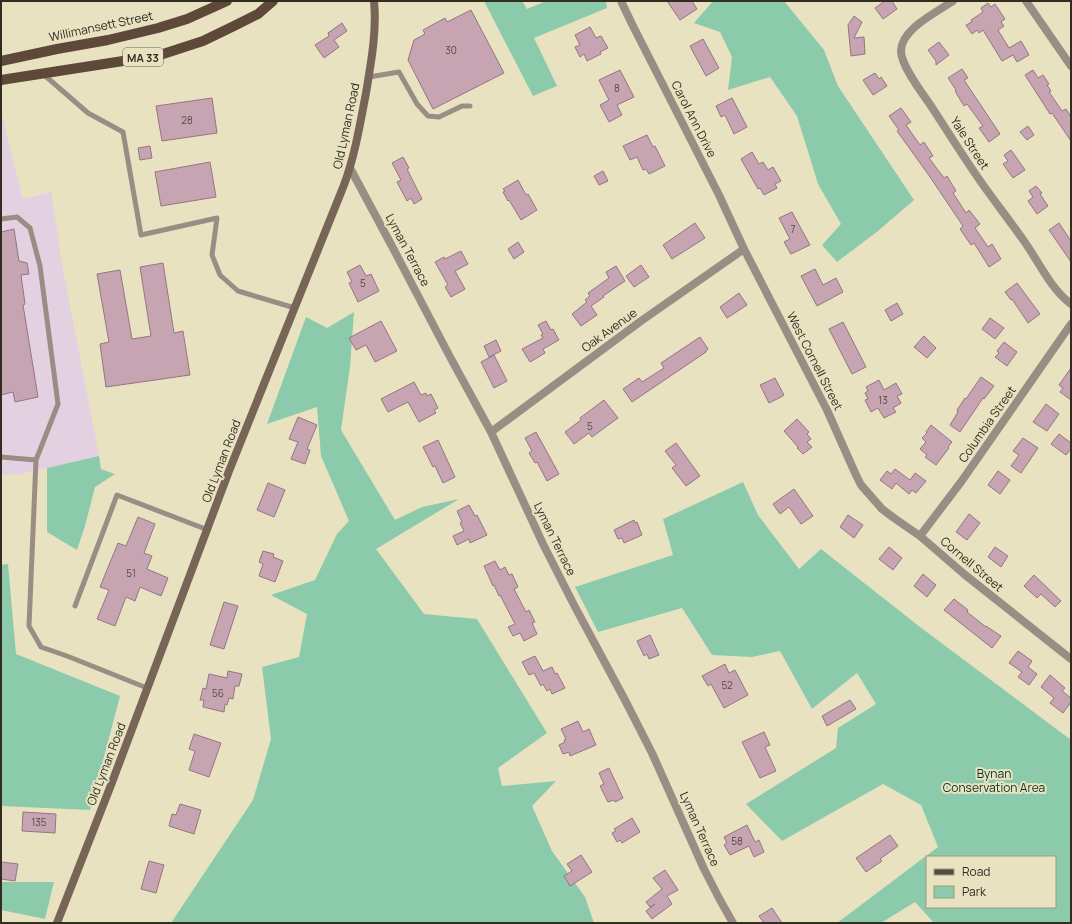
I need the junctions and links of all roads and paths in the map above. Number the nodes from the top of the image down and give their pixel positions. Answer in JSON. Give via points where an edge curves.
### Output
{"nodes":[{"id":1,"x":227,"y":1,"type":"edge"},
{"id":2,"x":273,"y":1,"type":"edge"},
{"id":3,"x":374,"y":1,"type":"edge"},
{"id":4,"x":621,"y":1,"type":"edge"},
{"id":5,"x":954,"y":1,"type":"edge"},
{"id":6,"x":1026,"y":1,"type":"edge"},
{"id":7,"x":1,"y":61,"type":"edge"},
{"id":8,"x":1071,"y":66,"type":"edge"},
{"id":9,"x":43,"y":74,"type":"junction"},
{"id":10,"x":369,"y":77,"type":"junction"},
{"id":11,"x":1,"y":80,"type":"edge"},
{"id":12,"x":470,"y":106,"type":"dead end"},
{"id":13,"x":350,"y":168,"type":"junction"},
{"id":14,"x":1,"y":219,"type":"edge"},
{"id":15,"x":744,"y":249,"type":"junction"},
{"id":16,"x":1071,"y":304,"type":"edge"},
{"id":17,"x":295,"y":308,"type":"junction"},
{"id":18,"x":1071,"y":324,"type":"edge"},
{"id":19,"x":491,"y":432,"type":"junction"},
{"id":20,"x":1,"y":457,"type":"edge"},
{"id":21,"x":36,"y":460,"type":"junction"},
{"id":22,"x":861,"y":484,"type":"joint"},
{"id":23,"x":208,"y":530,"type":"junction"},
{"id":24,"x":920,"y":536,"type":"junction"},
{"id":25,"x":74,"y":606,"type":"dead end"},
{"id":26,"x":1071,"y":658,"type":"edge"},
{"id":27,"x":147,"y":688,"type":"junction"},
{"id":28,"x":57,"y":923,"type":"edge"},
{"id":29,"x":734,"y":923,"type":"edge"}],
"edges":[{"from":1,"to":7,"type":"main road","name":"Willimansett Street","number":"MA 33","via":[[158,28]]},
{"from":2,"to":9,"type":"main road","number":"MA 33","via":[[258,14],[236,25],[203,41],[170,52]]},
{"from":3,"to":10,"type":"main road","name":"Old Lyman Road","via":[[374,32]]},
{"from":4,"to":15,"type":"street","name":"Carol Ann Drive"},
{"from":5,"to":16,"type":"street","name":"Yale Street","via":[[917,25],[904,38],[902,59],[1052,284]]},
{"from":6,"to":8,"type":"street"},
{"from":9,"to":11,"type":"main road","number":"MA 33"},
{"from":9,"to":17,"type":"lane","via":[[88,113],[123,132],[141,235],[217,218],[212,254],[220,275],[238,291]]},
{"from":10,"to":12,"type":"lane","via":[[399,72],[417,104],[428,116],[439,117],[462,106]]},
{"from":10,"to":13,"type":"main road","name":"Old Lyman Road"},
{"from":13,"to":17,"type":"main road","name":"Old Lyman Road"},
{"from":13,"to":19,"type":"street","name":"Lyman Terrace"},
{"from":14,"to":21,"type":"lane","via":[[17,217],[30,228],[40,266],[58,404]]},
{"from":15,"to":19,"type":"street","name":"Oak Avenue","via":[[641,321]]},
{"from":15,"to":22,"type":"street","name":"West Cornell Street","via":[[827,410]]},
{"from":17,"to":23,"type":"main road","name":"Old Lyman Road"},
{"from":18,"to":24,"type":"street","name":"Columbia Street","via":[[961,482]]},
{"from":19,"to":29,"type":"street","name":"Lyman Terrace","via":[[543,544],[649,747],[704,869]]},
{"from":20,"to":21,"type":"lane"},
{"from":21,"to":27,"type":"lane","via":[[29,626],[41,647]]},
{"from":22,"to":24,"type":"street","name":"Cornell Street","via":[[882,509]]},
{"from":23,"to":25,"type":"lane","via":[[117,495]]},
{"from":23,"to":27,"type":"main road","name":"Old Lyman Road"},
{"from":24,"to":26,"type":"street","name":"Cornell Street"},
{"from":27,"to":28,"type":"main road","name":"Old Lyman Road"}]}
